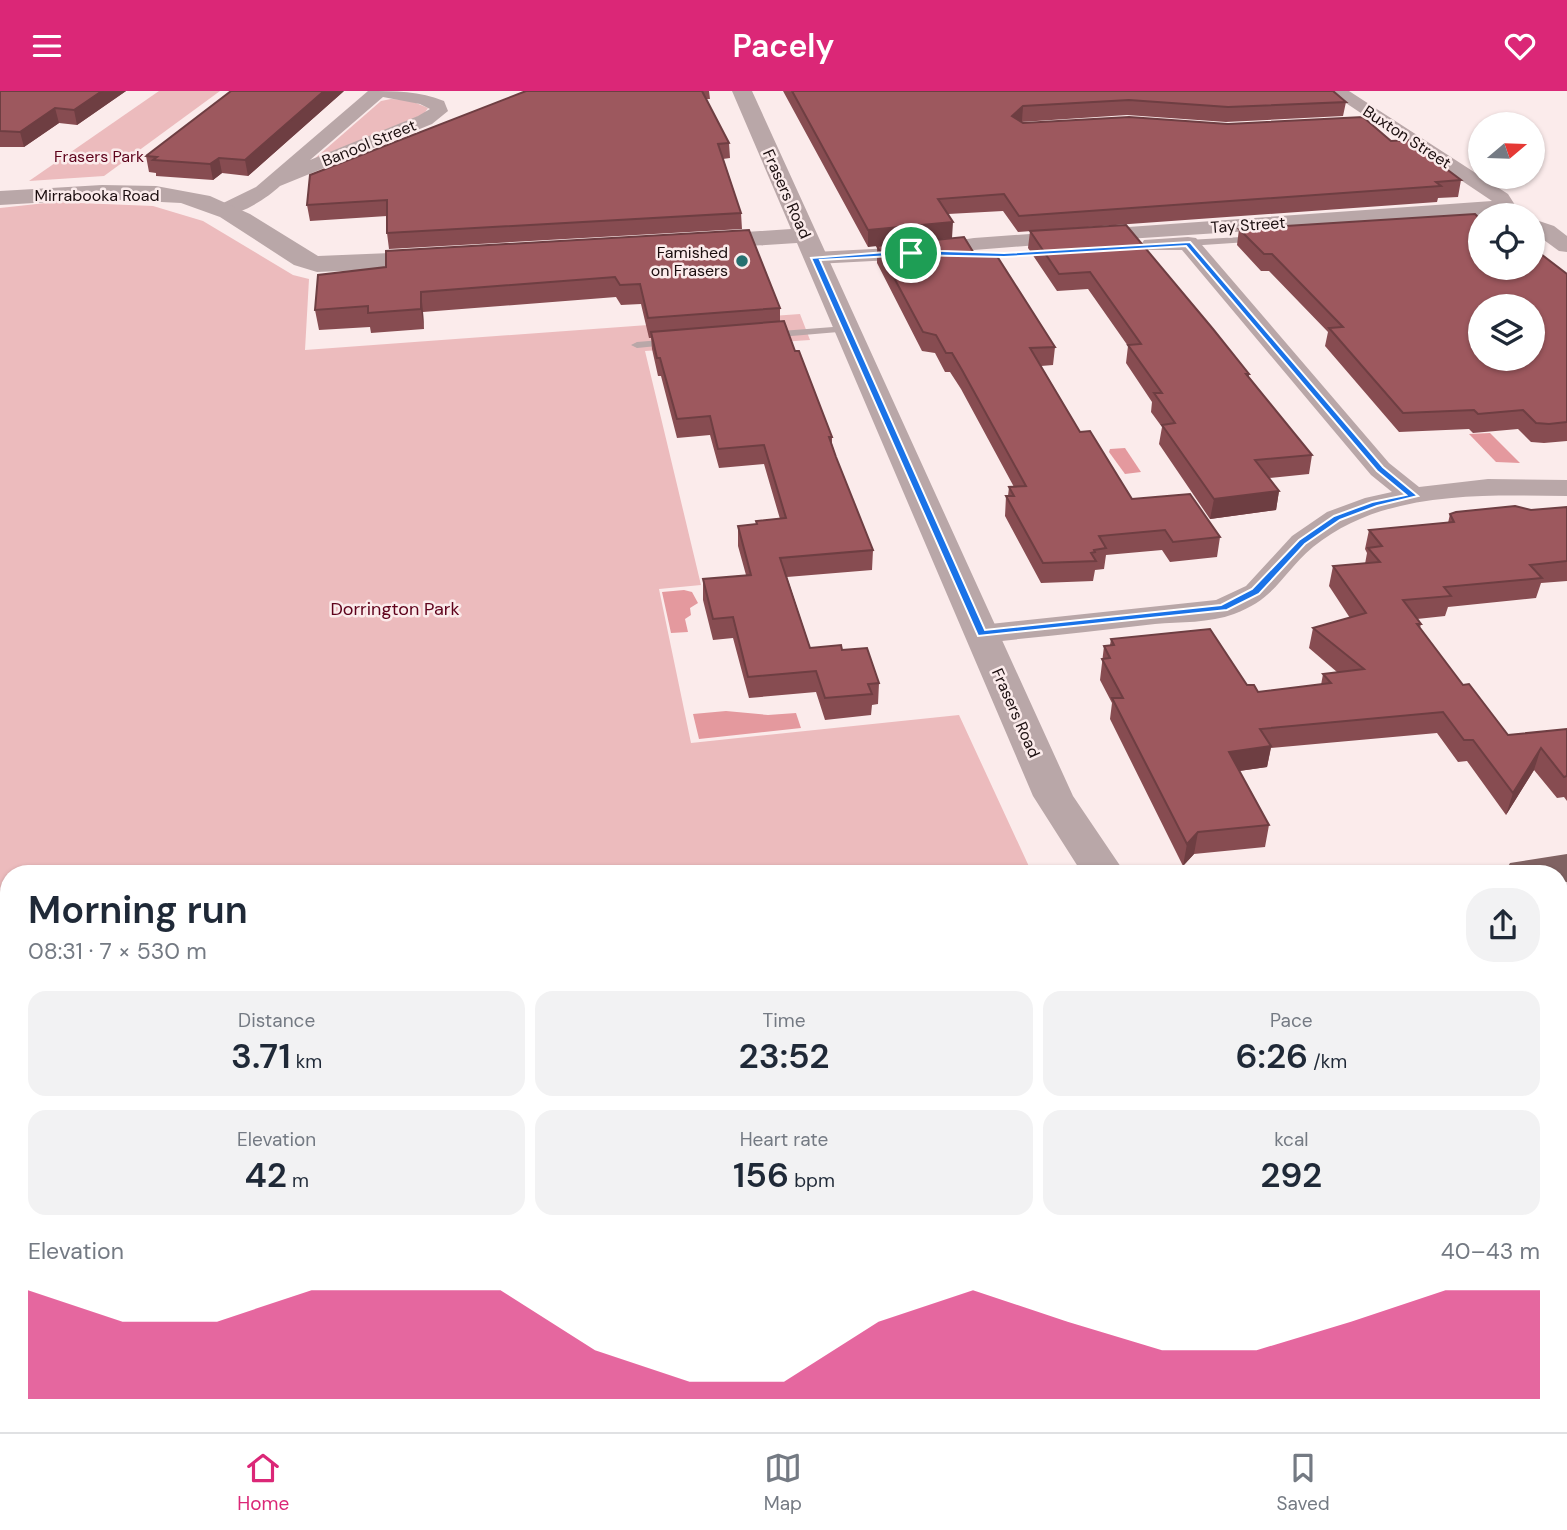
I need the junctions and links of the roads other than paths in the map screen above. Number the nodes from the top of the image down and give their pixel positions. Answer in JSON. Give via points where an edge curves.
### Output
{"nodes":[{"id":1,"x":379,"y":91,"type":"edge"},
{"id":2,"x":742,"y":91,"type":"edge"},
{"id":3,"x":1337,"y":91,"type":"edge"},
{"id":4,"x":1384,"y":122,"type":"junction"},
{"id":5,"x":1347,"y":124,"type":"edge"},
{"id":6,"x":274,"y":182,"type":"junction"},
{"id":7,"x":0,"y":198,"type":"edge"},
{"id":8,"x":1505,"y":203,"type":"edge"},
{"id":9,"x":1468,"y":209,"type":"edge"},
{"id":10,"x":224,"y":210,"type":"junction"},
{"id":11,"x":1545,"y":230,"type":"edge"},
{"id":12,"x":1271,"y":238,"type":"edge"},
{"id":13,"x":1188,"y":243,"type":"junction"},
{"id":14,"x":674,"y":244,"type":"edge"},
{"id":15,"x":810,"y":246,"type":"junction"},
{"id":16,"x":1567,"y":246,"type":"edge"},
{"id":17,"x":911,"y":253,"type":"junction"},
{"id":18,"x":465,"y":257,"type":"edge"},
{"id":19,"x":846,"y":329,"type":"junction"},
{"id":20,"x":760,"y":336,"type":"edge"},
{"id":21,"x":692,"y":341,"type":"edge"},
{"id":22,"x":637,"y":345,"type":"dead end"},
{"id":23,"x":1567,"y":488,"type":"edge"},
{"id":24,"x":1414,"y":496,"type":"junction"},
{"id":25,"x":981,"y":634,"type":"junction"},
{"id":26,"x":1092,"y":865,"type":"edge"}],
"edges":[{"from":1,"to":6,"type":"street","name":"Banool Street"},
{"from":1,"to":6,"type":"street","name":"Banool Street","via":[[430,100],[439,111]]},
{"from":2,"to":15,"type":"street","name":"Frasers Road"},
{"from":3,"to":4,"type":"street","name":"Buxton Street"},
{"from":4,"to":5,"type":"street"},
{"from":4,"to":8,"type":"street","name":"Buxton Street"},
{"from":6,"to":10,"type":"street","name":"Banool Street","via":[[251,199]]},
{"from":7,"to":10,"type":"street","name":"Mirrabooka Road","via":[[164,194],[201,200]]},
{"from":9,"to":17,"type":"street","name":"Tay Street","via":[[1014,241]]},
{"from":10,"to":18,"type":"street","name":"Mirrabooka Road","via":[[303,260],[317,264]]},
{"from":11,"to":16,"type":"street"},
{"from":12,"to":13,"type":"lane","name":"Tay Street"},
{"from":13,"to":17,"type":"street","name":"Tay Street","via":[[1004,255]]},
{"from":13,"to":24,"type":"street","via":[[1380,469]]},
{"from":14,"to":15,"type":"street"},
{"from":15,"to":17,"type":"street","name":"Tay Street"},
{"from":15,"to":19,"type":"street","name":"Frasers Road"},
{"from":19,"to":20,"type":"lane"},
{"from":19,"to":25,"type":"street","name":"Frasers Road"},
{"from":21,"to":22,"type":"lane"},
{"from":23,"to":24,"type":"street","via":[[1488,487]]},
{"from":24,"to":25,"type":"street","via":[[1337,518],[1302,542],[1256,591],[1223,608]]},
{"from":25,"to":26,"type":"street","name":"Frasers Road","via":[[1053,796]]}]}
